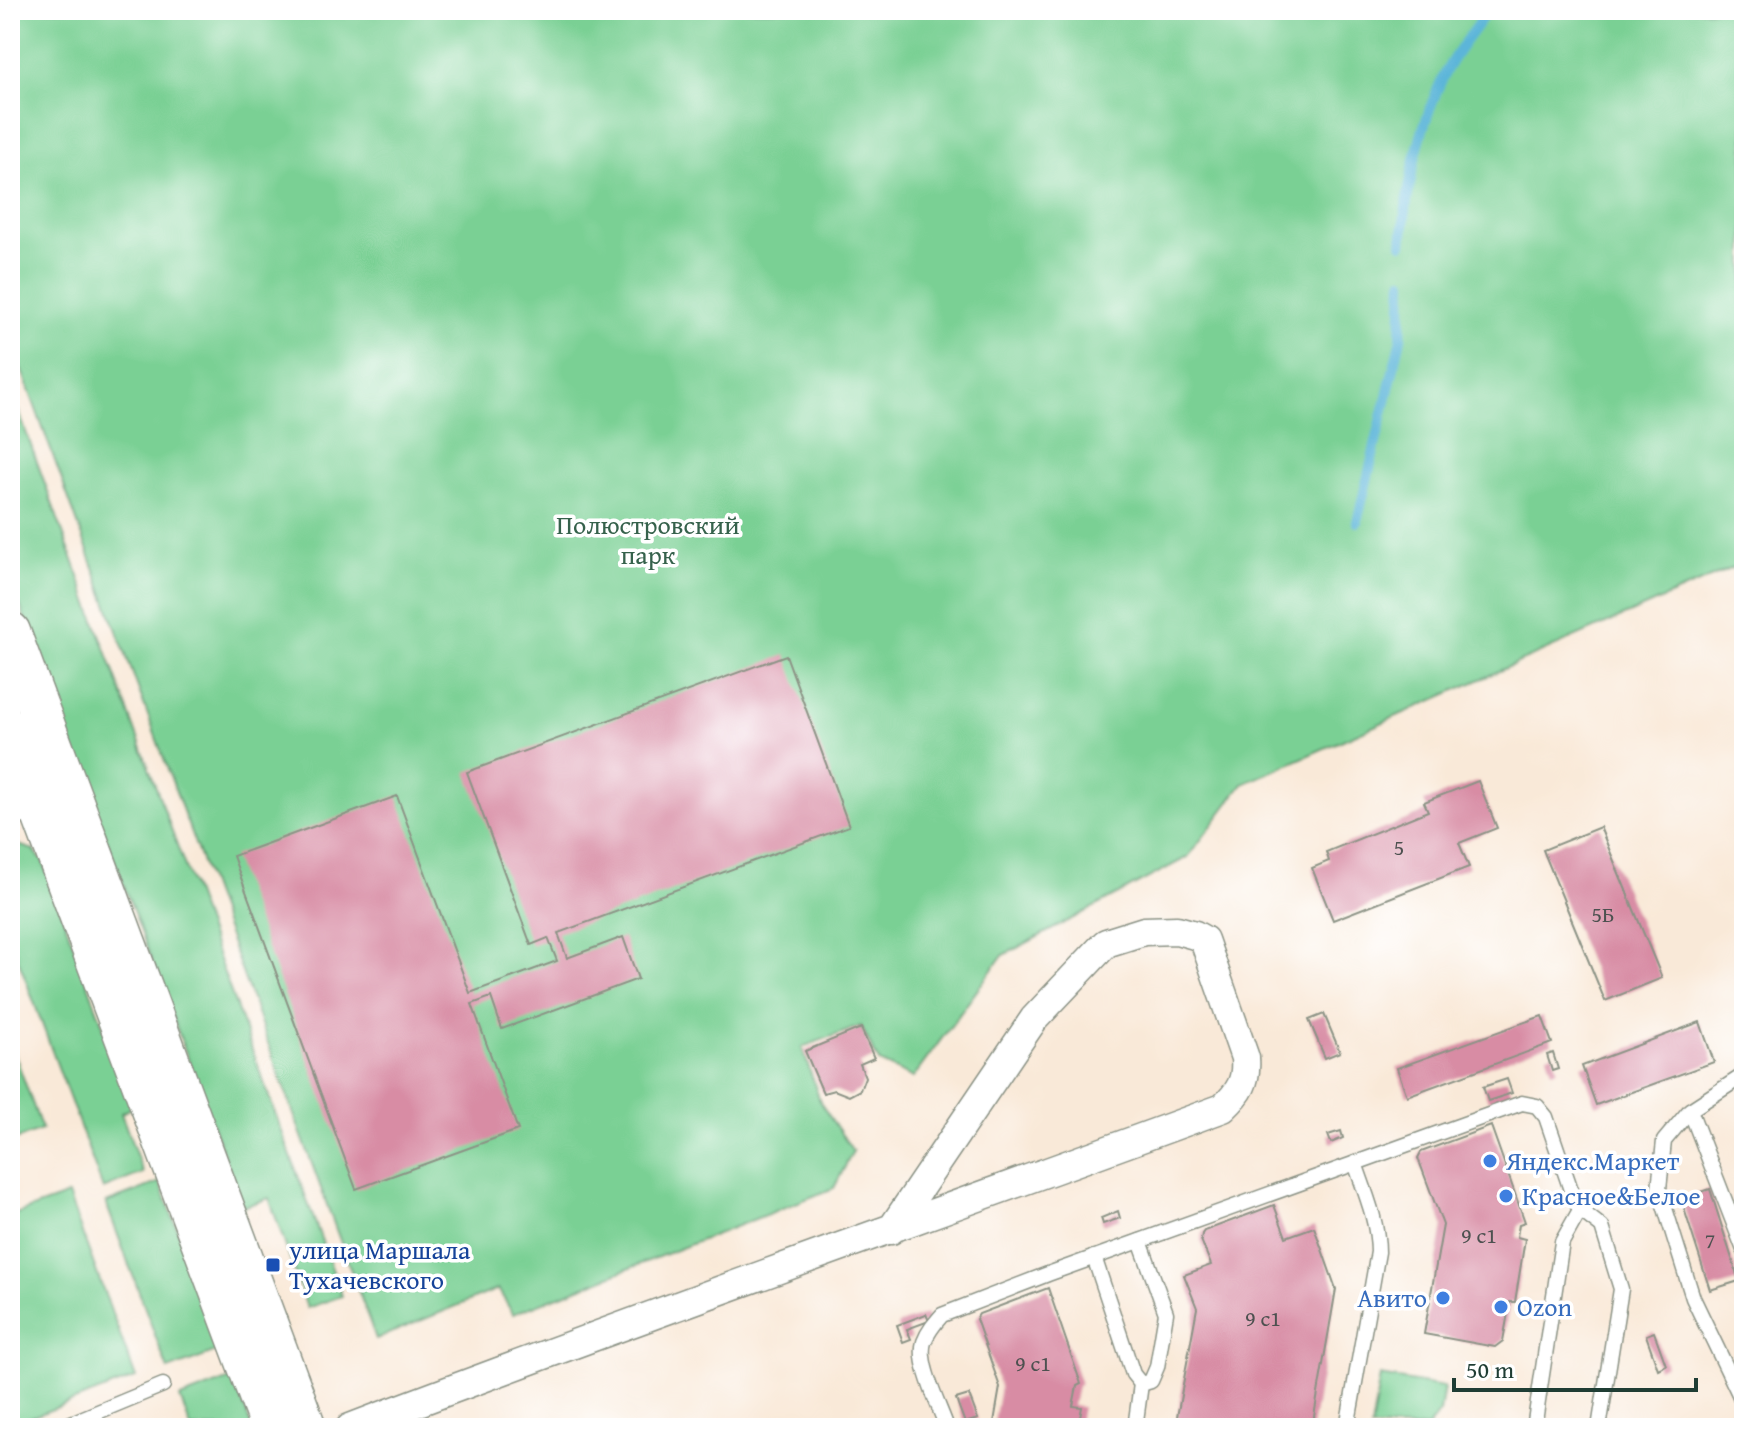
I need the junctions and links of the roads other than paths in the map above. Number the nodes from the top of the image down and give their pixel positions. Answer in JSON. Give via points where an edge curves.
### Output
{"nodes":[{"id":1,"x":10,"y":632,"type":"edge"},
{"id":2,"x":10,"y":729,"type":"edge"},
{"id":3,"x":46,"y":807,"type":"edge"},
{"id":4,"x":1744,"y":1075,"type":"edge"},
{"id":5,"x":1690,"y":1110,"type":"junction"},
{"id":6,"x":1355,"y":1163,"type":"junction"},
{"id":7,"x":1580,"y":1210,"type":"junction"},
{"id":8,"x":891,"y":1230,"type":"junction"},
{"id":9,"x":1140,"y":1241,"type":"junction"},
{"id":10,"x":1744,"y":1250,"type":"edge"},
{"id":11,"x":1094,"y":1257,"type":"junction"},
{"id":12,"x":1744,"y":1364,"type":"edge"},
{"id":13,"x":1141,"y":1384,"type":"junction"},
{"id":14,"x":163,"y":1385,"type":"dead end"},
{"id":15,"x":1742,"y":1401,"type":"edge"},
{"id":16,"x":59,"y":1428,"type":"edge"},
{"id":17,"x":271,"y":1428,"type":"edge"},
{"id":18,"x":306,"y":1428,"type":"edge"},
{"id":19,"x":350,"y":1428,"type":"edge"},
{"id":20,"x":947,"y":1428,"type":"edge"},
{"id":21,"x":1135,"y":1428,"type":"edge"},
{"id":22,"x":1347,"y":1428,"type":"edge"},
{"id":23,"x":1534,"y":1428,"type":"edge"},
{"id":24,"x":1599,"y":1428,"type":"edge"}],
"edges":[{"from":1,"to":3,"type":"street"},
{"from":2,"to":3,"type":"street"},
{"from":3,"to":17,"type":"street"},
{"from":3,"to":18,"type":"street"},
{"from":4,"to":5,"type":"lane"},
{"from":5,"to":10,"type":"lane"},
{"from":5,"to":15,"type":"lane","via":[[1664,1141],[1659,1189],[1693,1298]]},
{"from":6,"to":7,"type":"lane","via":[[1529,1103],[1546,1117]]},
{"from":6,"to":9,"type":"lane"},
{"from":6,"to":22,"type":"lane","via":[[1378,1236],[1378,1252]]},
{"from":7,"to":23,"type":"lane","via":[[1562,1242]]},
{"from":7,"to":24,"type":"lane","via":[[1602,1227],[1621,1289]]},
{"from":8,"to":8,"type":"street","via":[[1223,1108],[1238,1094],[1246,1075],[1245,1058],[1204,940],[1177,930],[1155,930],[1106,943],[1034,1019]]},
{"from":8,"to":19,"type":"street"},
{"from":9,"to":11,"type":"lane"},
{"from":9,"to":13,"type":"lane","via":[[1166,1313],[1157,1367],[1151,1381]]},
{"from":11,"to":13,"type":"lane","via":[[1133,1374]]},
{"from":11,"to":20,"type":"lane","via":[[942,1315],[923,1345],[923,1362]]},
{"from":12,"to":15,"type":"lane"},
{"from":13,"to":21,"type":"lane"},
{"from":14,"to":16,"type":"lane"}]}
